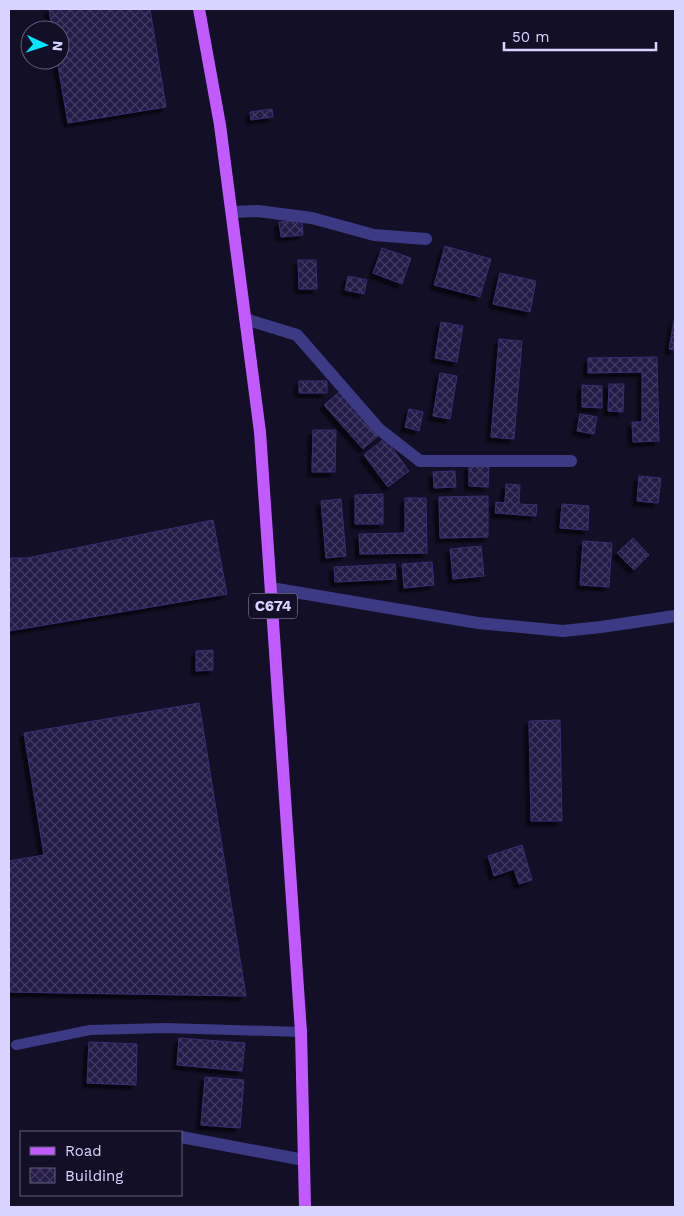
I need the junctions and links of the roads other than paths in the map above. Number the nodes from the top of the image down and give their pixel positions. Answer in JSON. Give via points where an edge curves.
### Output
{"nodes":[{"id":1,"x":199,"y":9,"type":"edge"},
{"id":2,"x":232,"y":212,"type":"junction"},
{"id":3,"x":426,"y":239,"type":"dead end"},
{"id":4,"x":245,"y":319,"type":"junction"},
{"id":5,"x":571,"y":460,"type":"dead end"},
{"id":6,"x":271,"y":588,"type":"junction"},
{"id":7,"x":675,"y":616,"type":"edge"},
{"id":8,"x":300,"y":1032,"type":"junction"},
{"id":9,"x":16,"y":1045,"type":"dead end"},
{"id":10,"x":182,"y":1137,"type":"edge"},
{"id":11,"x":304,"y":1160,"type":"junction"},
{"id":12,"x":305,"y":1207,"type":"edge"}],
"edges":[{"from":1,"to":2,"type":"main road","number":"C674"},
{"from":2,"to":3,"type":"street","via":[[258,211],[312,218],[374,235]]},
{"from":2,"to":4,"type":"main road","number":"C674"},
{"from":4,"to":5,"type":"street","via":[[296,336],[379,429],[420,461]]},
{"from":4,"to":6,"type":"main road","number":"C674","via":[[260,432]]},
{"from":6,"to":7,"type":"street","via":[[478,623],[563,631]]},
{"from":6,"to":8,"type":"main road","number":"C674"},
{"from":8,"to":9,"type":"lane","via":[[165,1028],[90,1030]]},
{"from":8,"to":11,"type":"main road","number":"C674"},
{"from":10,"to":11,"type":"street"},
{"from":11,"to":12,"type":"main road","number":"C674"}]}
